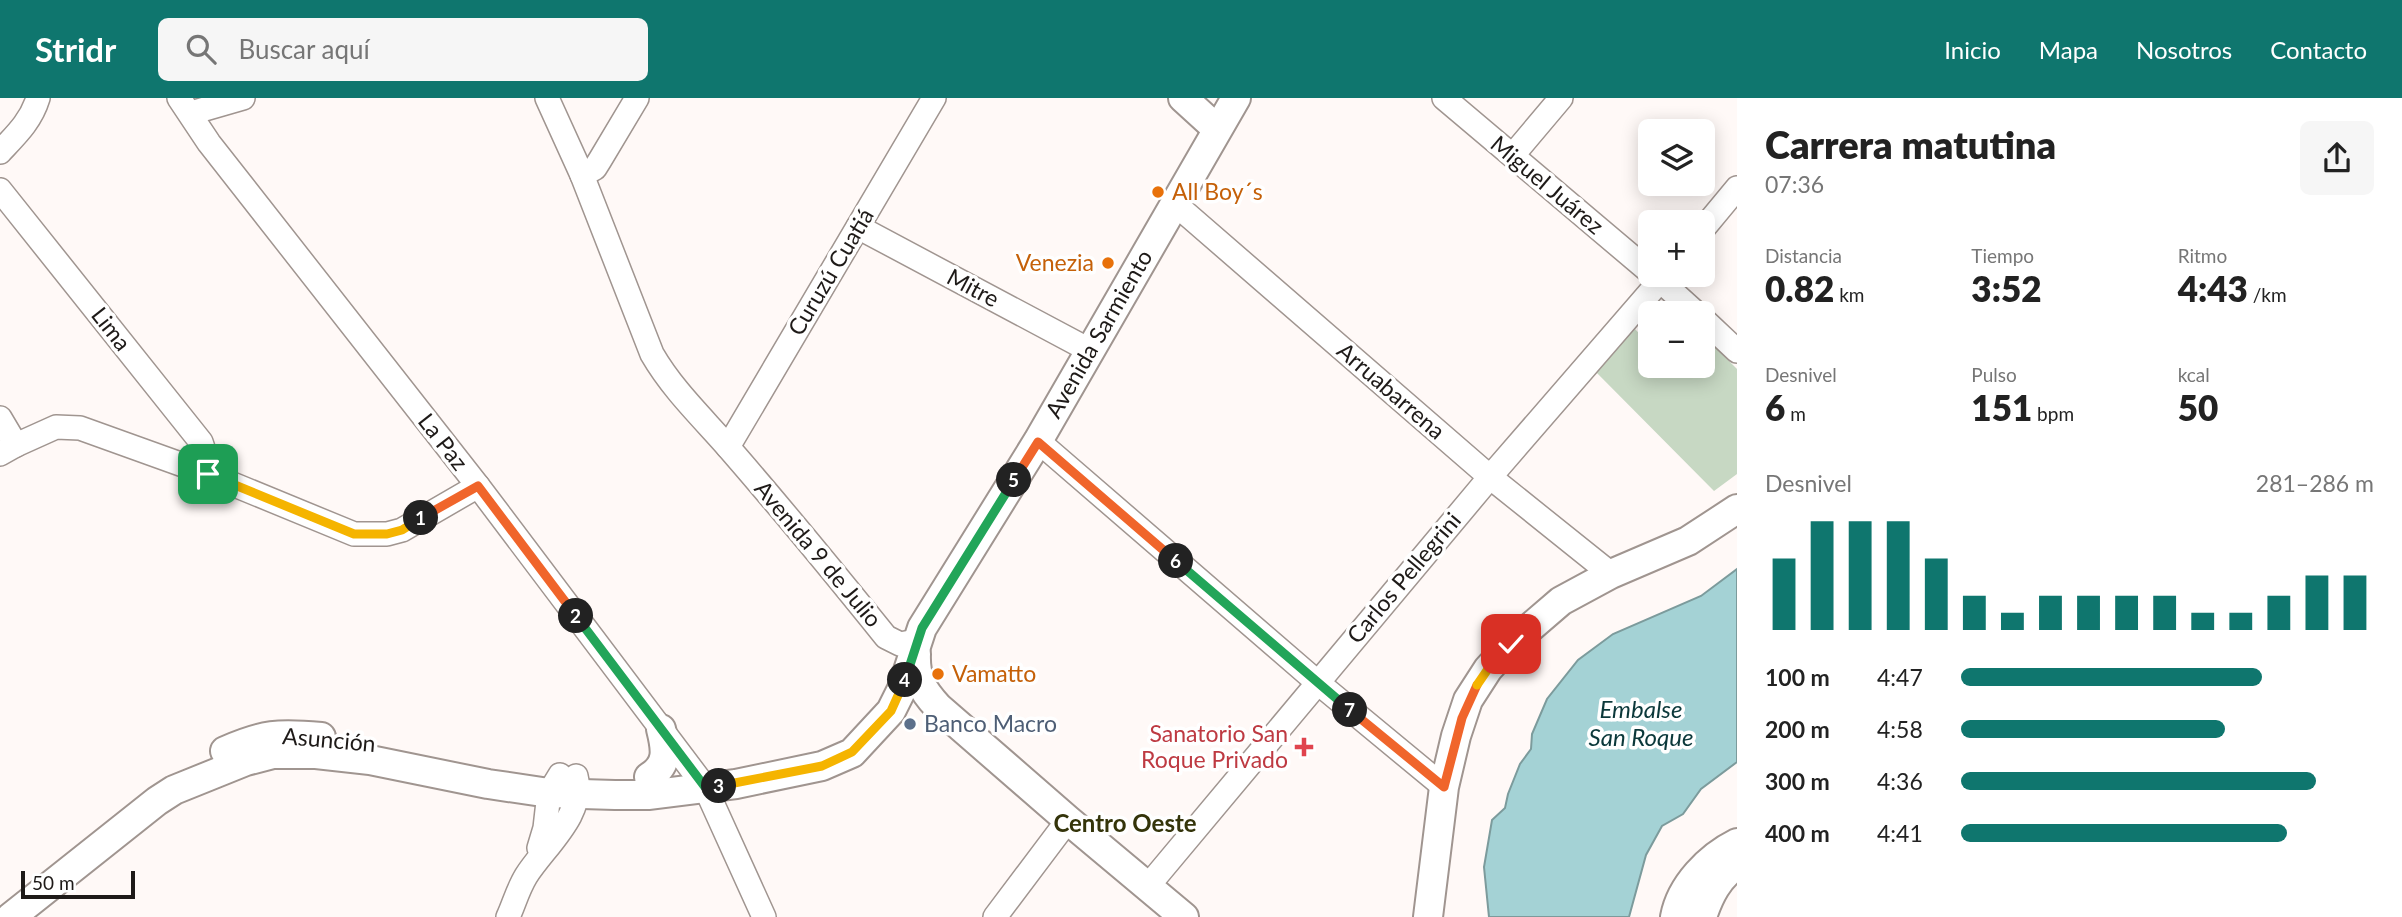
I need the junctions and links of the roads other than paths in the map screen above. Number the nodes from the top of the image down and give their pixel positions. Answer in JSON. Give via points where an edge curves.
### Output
{"nodes":[{"id":1,"x":38,"y":98,"type":"edge"},
{"id":2,"x":243,"y":98,"type":"edge"},
{"id":3,"x":547,"y":98,"type":"edge"},
{"id":4,"x":637,"y":98,"type":"edge"},
{"id":5,"x":934,"y":98,"type":"edge"},
{"id":6,"x":1183,"y":98,"type":"edge"},
{"id":7,"x":1236,"y":98,"type":"edge"},
{"id":8,"x":1444,"y":98,"type":"edge"},
{"id":9,"x":1561,"y":98,"type":"edge"},
{"id":10,"x":185,"y":106,"type":"edge"},
{"id":11,"x":1217,"y":129,"type":"junction"},
{"id":12,"x":0,"y":152,"type":"edge"},
{"id":13,"x":1513,"y":155,"type":"junction"},
{"id":14,"x":582,"y":176,"type":"junction"},
{"id":15,"x":1737,"y":188,"type":"edge"},
{"id":16,"x":0,"y":190,"type":"edge"},
{"id":17,"x":1174,"y":203,"type":"junction"},
{"id":18,"x":1715,"y":215,"type":"edge"},
{"id":19,"x":858,"y":227,"type":"junction"},
{"id":20,"x":1638,"y":259,"type":"edge"},
{"id":21,"x":1647,"y":287,"type":"edge"},
{"id":22,"x":1669,"y":287,"type":"edge"},
{"id":23,"x":1684,"y":301,"type":"edge"},
{"id":24,"x":1715,"y":330,"type":"edge"},
{"id":25,"x":1089,"y":350,"type":"junction"},
{"id":26,"x":1737,"y":351,"type":"edge"},
{"id":27,"x":0,"y":418,"type":"edge"},
{"id":28,"x":1038,"y":442,"type":"junction"},
{"id":29,"x":728,"y":447,"type":"junction"},
{"id":30,"x":8,"y":450,"type":"edge"},
{"id":31,"x":208,"y":474,"type":"junction"},
{"id":32,"x":1490,"y":477,"type":"junction"},
{"id":33,"x":478,"y":486,"type":"junction"},
{"id":34,"x":1737,"y":509,"type":"edge"},
{"id":35,"x":1611,"y":574,"type":"junction"},
{"id":36,"x":916,"y":641,"type":"junction"},
{"id":37,"x":1317,"y":682,"type":"junction"},
{"id":38,"x":938,"y":707,"type":"junction"},
{"id":39,"x":891,"y":711,"type":"junction"},
{"id":40,"x":661,"y":729,"type":"junction"},
{"id":41,"x":649,"y":777,"type":"junction"},
{"id":42,"x":566,"y":784,"type":"junction"},
{"id":43,"x":705,"y":787,"type":"junction"},
{"id":44,"x":1444,"y":787,"type":"junction"},
{"id":45,"x":1068,"y":820,"type":"junction"},
{"id":46,"x":1737,"y":843,"type":"edge"},
{"id":47,"x":1737,"y":864,"type":"edge"},
{"id":48,"x":1148,"y":886,"type":"junction"},
{"id":49,"x":0,"y":902,"type":"edge"},
{"id":50,"x":11,"y":917,"type":"edge"},
{"id":51,"x":508,"y":917,"type":"edge"},
{"id":52,"x":764,"y":917,"type":"edge"},
{"id":53,"x":995,"y":917,"type":"edge"},
{"id":54,"x":1184,"y":917,"type":"edge"},
{"id":55,"x":1427,"y":917,"type":"edge"},
{"id":56,"x":1675,"y":917,"type":"edge"},
{"id":57,"x":1702,"y":917,"type":"edge"}],
"edges":[{"from":1,"to":12,"type":"street","via":[[26,124]]},
{"from":2,"to":10,"type":"street"},
{"from":3,"to":14,"type":"street","name":"Avenida 9 de Julio"},
{"from":4,"to":14,"type":"street","via":[[595,168]]},
{"from":5,"to":19,"type":"street","name":"Curuzú Cuatiá"},
{"from":6,"to":11,"type":"main road"},
{"from":7,"to":11,"type":"main road","name":"Avenida Sarmiento"},
{"from":8,"to":13,"type":"street","name":"Miguel Juárez"},
{"from":9,"to":13,"type":"street"},
{"from":10,"to":33,"type":"street","name":"La Paz","via":[[209,143]]},
{"from":11,"to":17,"type":"main road","name":"Avenida Sarmiento"},
{"from":13,"to":20,"type":"street","name":"Miguel Juárez"},
{"from":14,"to":29,"type":"street","name":"Avenida 9 de Julio","via":[[652,354],[683,398]]},
{"from":15,"to":18,"type":"street"},
{"from":16,"to":31,"type":"street","name":"Lima","via":[[201,442]]},
{"from":17,"to":25,"type":"main road","name":"Avenida Sarmiento"},
{"from":17,"to":32,"type":"street","name":"Arruabarrena"},
{"from":19,"to":25,"type":"street","name":"Mitre"},
{"from":19,"to":29,"type":"street","name":"Curuzú Cuatiá"},
{"from":21,"to":32,"type":"street","name":"Carlos Pellegrini"},
{"from":22,"to":23,"type":"street","name":"Miguel Juárez"},
{"from":24,"to":26,"type":"street"},
{"from":25,"to":28,"type":"main road","name":"Avenida Sarmiento"},
{"from":27,"to":30,"type":"street"},
{"from":28,"to":36,"type":"main road","name":"Avenida Sarmiento"},
{"from":28,"to":37,"type":"street"},
{"from":29,"to":36,"type":"street","name":"Avenida 9 de Julio","via":[[886,637],[900,643]]},
{"from":30,"to":31,"type":"street","via":[[55,427],[67,426]]},
{"from":31,"to":33,"type":"street","via":[[342,530],[370,535],[402,530]]},
{"from":32,"to":35,"type":"street","name":"Arruabarrena"},
{"from":32,"to":37,"type":"street","name":"Carlos Pellegrini"},
{"from":33,"to":40,"type":"street","name":"La Paz"},
{"from":34,"to":35,"type":"main road","via":[[1688,541]]},
{"from":35,"to":44,"type":"main road","via":[[1546,611],[1488,669],[1465,709]]},
{"from":36,"to":38,"type":"main road","via":[[917,678]]},
{"from":36,"to":39,"type":"main road","name":"Asunción"},
{"from":37,"to":44,"type":"street"},
{"from":37,"to":48,"type":"street","name":"Carlos Pellegrini"},
{"from":38,"to":39,"type":"main road","via":[[915,701]]},
{"from":38,"to":45,"type":"main road"},
{"from":39,"to":43,"type":"main road","name":"Asunción","via":[[866,740],[840,759]]},
{"from":40,"to":41,"type":"main road","via":[[665,760]]},
{"from":40,"to":43,"type":"street","name":"La Paz"},
{"from":41,"to":42,"type":"main road","name":"Asunción"},
{"from":41,"to":43,"type":"main road","name":"Asunción"},
{"from":42,"to":43,"type":"main road","name":"Asunción","via":[[648,795]]},
{"from":42,"to":49,"type":"main road","name":"Asunción","via":[[375,743],[262,736],[143,791]]},
{"from":42,"to":50,"type":"main road","name":"Asunción","via":[[488,784],[370,760],[267,755],[157,800]]},
{"from":42,"to":51,"type":"street"},
{"from":43,"to":52,"type":"street","name":"La Paz"},
{"from":44,"to":55,"type":"main road"},
{"from":45,"to":48,"type":"main road"},
{"from":45,"to":53,"type":"street"},
{"from":46,"to":56,"type":"main road","via":[[1698,874],[1678,903]]},
{"from":47,"to":57,"type":"main road","via":[[1719,881]]},
{"from":48,"to":54,"type":"main road"}]}
